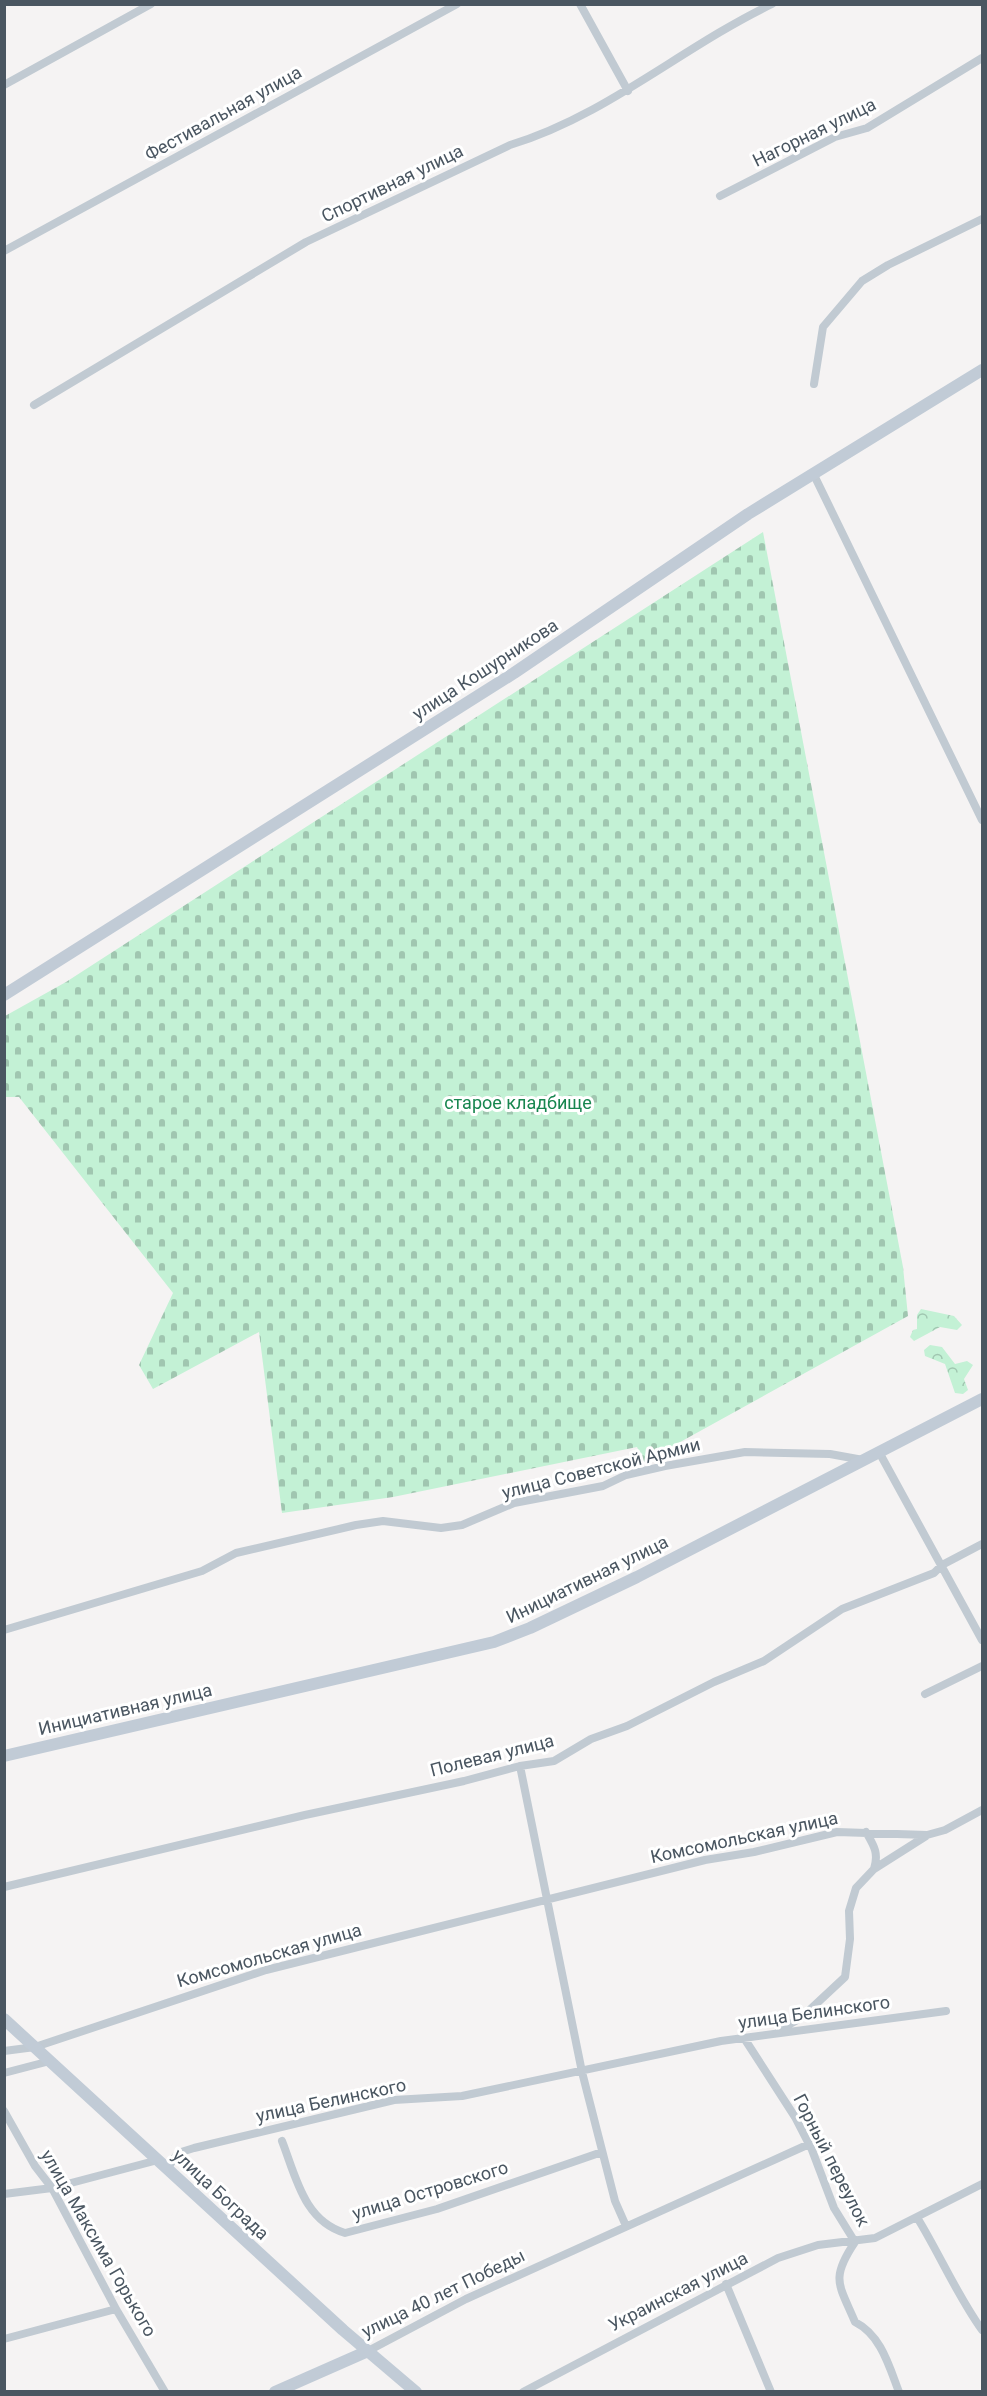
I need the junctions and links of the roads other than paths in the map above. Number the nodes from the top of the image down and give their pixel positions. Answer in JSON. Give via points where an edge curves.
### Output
{"nodes":[{"id":1,"x":152,"y":4,"type":"edge"},
{"id":2,"x":457,"y":4,"type":"edge"},
{"id":3,"x":580,"y":4,"type":"edge"},
{"id":4,"x":772,"y":4,"type":"edge"},
{"id":5,"x":982,"y":58,"type":"edge"},
{"id":6,"x":4,"y":85,"type":"edge"},
{"id":7,"x":628,"y":91,"type":"junction"},
{"id":8,"x":720,"y":196,"type":"dead end"},
{"id":9,"x":982,"y":219,"type":"edge"},
{"id":10,"x":4,"y":251,"type":"edge"},
{"id":11,"x":982,"y":370,"type":"edge"},
{"id":12,"x":814,"y":384,"type":"dead end"},
{"id":13,"x":34,"y":405,"type":"dead end"},
{"id":14,"x":813,"y":473,"type":"junction"},
{"id":15,"x":982,"y":820,"type":"edge"},
{"id":16,"x":4,"y":995,"type":"edge"},
{"id":17,"x":982,"y":1399,"type":"edge"},
{"id":18,"x":879,"y":1452,"type":"junction"},
{"id":19,"x":865,"y":1460,"type":"junction"},
{"id":20,"x":982,"y":1544,"type":"edge"},
{"id":21,"x":942,"y":1565,"type":"junction"},
{"id":22,"x":4,"y":1630,"type":"edge"},
{"id":23,"x":982,"y":1640,"type":"edge"},
{"id":24,"x":982,"y":1666,"type":"edge"},
{"id":25,"x":925,"y":1694,"type":"dead end"},
{"id":26,"x":4,"y":1755,"type":"edge"},
{"id":27,"x":520,"y":1766,"type":"junction"},
{"id":28,"x":982,"y":1810,"type":"edge"},
{"id":29,"x":866,"y":1832,"type":"junction"},
{"id":30,"x":927,"y":1835,"type":"junction"},
{"id":31,"x":874,"y":1869,"type":"junction"},
{"id":32,"x":4,"y":1887,"type":"edge"},
{"id":33,"x":546,"y":1899,"type":"junction"},
{"id":34,"x":946,"y":2011,"type":"dead end"},
{"id":35,"x":4,"y":2019,"type":"edge"},
{"id":36,"x":774,"y":2033,"type":"junction"},
{"id":37,"x":744,"y":2038,"type":"junction"},
{"id":38,"x":35,"y":2047,"type":"junction"},
{"id":39,"x":4,"y":2051,"type":"edge"},
{"id":40,"x":50,"y":2061,"type":"junction"},
{"id":41,"x":582,"y":2072,"type":"junction"},
{"id":42,"x":4,"y":2073,"type":"edge"},
{"id":43,"x":4,"y":2111,"type":"edge"},
{"id":44,"x":282,"y":2141,"type":"dead end"},
{"id":45,"x":807,"y":2145,"type":"junction"},
{"id":46,"x":602,"y":2152,"type":"junction"},
{"id":47,"x":158,"y":2160,"type":"junction"},
{"id":48,"x":167,"y":2169,"type":"junction"},
{"id":49,"x":982,"y":2184,"type":"edge"},
{"id":50,"x":52,"y":2188,"type":"junction"},
{"id":51,"x":4,"y":2194,"type":"edge"},
{"id":52,"x":918,"y":2218,"type":"junction"},
{"id":53,"x":626,"y":2226,"type":"junction"},
{"id":54,"x":855,"y":2242,"type":"junction"},
{"id":55,"x":726,"y":2284,"type":"junction"},
{"id":56,"x":116,"y":2309,"type":"junction"},
{"id":57,"x":982,"y":2330,"type":"edge"},
{"id":58,"x":4,"y":2339,"type":"edge"},
{"id":59,"x":368,"y":2351,"type":"junction"},
{"id":60,"x":165,"y":2391,"type":"edge"},
{"id":61,"x":275,"y":2391,"type":"edge"},
{"id":62,"x":416,"y":2391,"type":"edge"},
{"id":63,"x":523,"y":2391,"type":"edge"},
{"id":64,"x":771,"y":2391,"type":"edge"},
{"id":65,"x":899,"y":2391,"type":"edge"}],
"edges":[{"from":1,"to":6,"type":"street"},
{"from":2,"to":10,"type":"street","name":"Фестивальная улица"},
{"from":3,"to":7,"type":"street"},
{"from":4,"to":7,"type":"street","name":"Спортивная улица"},
{"from":5,"to":8,"type":"street","name":"Нагорная улица","via":[[867,128],[835,137]]},
{"from":7,"to":13,"type":"street","name":"Спортивная улица","via":[[306,242]]},
{"from":9,"to":12,"type":"street","via":[[862,281],[823,327]]},
{"from":11,"to":14,"type":"main road","name":"улица Кошурникова"},
{"from":14,"to":15,"type":"street"},
{"from":14,"to":16,"type":"main road","name":"улица Кошурникова","via":[[514,673]]},
{"from":17,"to":18,"type":"main road","name":"Инициативная улица"},
{"from":18,"to":19,"type":"main road","name":"Инициативная улица"},
{"from":18,"to":21,"type":"street"},
{"from":19,"to":22,"type":"street","name":"улица Советской Армии","via":[[830,1454],[745,1452],[665,1466],[626,1475],[603,1486],[514,1503],[462,1526],[441,1528],[383,1521],[356,1525],[246,1550],[202,1570]]},
{"from":19,"to":26,"type":"main road","name":"Инициативная улица","via":[[637,1577],[494,1642]]},
{"from":20,"to":21,"type":"street","name":"Полевая улица"},
{"from":21,"to":23,"type":"street"},
{"from":21,"to":27,"type":"street","name":"Полевая улица","via":[[934,1573],[842,1610],[764,1661],[591,1739],[554,1761]]},
{"from":24,"to":25,"type":"street"},
{"from":27,"to":32,"type":"street","name":"Полевая улица"},
{"from":27,"to":33,"type":"street"},
{"from":28,"to":30,"type":"street","name":"Комсомольская улица"},
{"from":29,"to":30,"type":"street","name":"Комсомольская улица"},
{"from":29,"to":31,"type":"street","via":[[878,1858]]},
{"from":29,"to":33,"type":"street","name":"Комсомольская улица","via":[[837,1832]]},
{"from":30,"to":31,"type":"street"},
{"from":31,"to":36,"type":"street","via":[[850,1900],[845,1977],[801,2018]]},
{"from":33,"to":38,"type":"street","name":"Комсомольская улица","via":[[266,1970]]},
{"from":33,"to":41,"type":"street"},
{"from":34,"to":36,"type":"street","name":"улица Белинского"},
{"from":35,"to":38,"type":"main road","name":"улица Бограда"},
{"from":36,"to":37,"type":"street","name":"улица Белинского"},
{"from":37,"to":41,"type":"street","name":"улица Белинского"},
{"from":37,"to":45,"type":"street","name":"Горный переулок","via":[[795,2117]]},
{"from":38,"to":39,"type":"street","name":"Комсомольская улица"},
{"from":38,"to":40,"type":"main road","name":"улица Бограда"},
{"from":40,"to":42,"type":"street"},
{"from":40,"to":47,"type":"main road","name":"улица Бограда"},
{"from":41,"to":46,"type":"street"},
{"from":41,"to":48,"type":"street","name":"улица Белинского","via":[[462,2096],[394,2100],[312,2119],[178,2153]]},
{"from":43,"to":50,"type":"street","name":"улица Максима Горького"},
{"from":44,"to":46,"type":"street","name":"улица Островского","via":[[304,2200],[319,2219],[345,2233],[437,2209]]},
{"from":45,"to":53,"type":"street","name":"улица 40 лет Победы"},
{"from":45,"to":54,"type":"street","name":"Горный переулок","via":[[834,2208]]},
{"from":46,"to":53,"type":"street"},
{"from":47,"to":48,"type":"main road","name":"улица Бограда"},
{"from":47,"to":50,"type":"street"},
{"from":48,"to":59,"type":"main road","name":"улица Бограда"},
{"from":49,"to":52,"type":"street","name":"Украинская улица"},
{"from":50,"to":51,"type":"street"},
{"from":50,"to":56,"type":"street","name":"улица Максима Горького"},
{"from":52,"to":54,"type":"street","name":"Украинская улица","via":[[875,2238]]},
{"from":52,"to":57,"type":"street"},
{"from":53,"to":59,"type":"street","name":"улица 40 лет Победы","via":[[466,2299]]},
{"from":54,"to":55,"type":"street","name":"Украинская улица","via":[[799,2249]]},
{"from":54,"to":65,"type":"street","name":"Горный переулок","via":[[841,2263],[838,2281],[855,2322],[868,2329]]},
{"from":55,"to":63,"type":"street","name":"Украинская улица"},
{"from":55,"to":64,"type":"street"},
{"from":56,"to":58,"type":"street"},
{"from":56,"to":60,"type":"street","name":"улица Максима Горького"},
{"from":59,"to":61,"type":"main road","name":"улица 40 лет Победы"},
{"from":59,"to":62,"type":"main road","name":"улица Бограда"}]}
